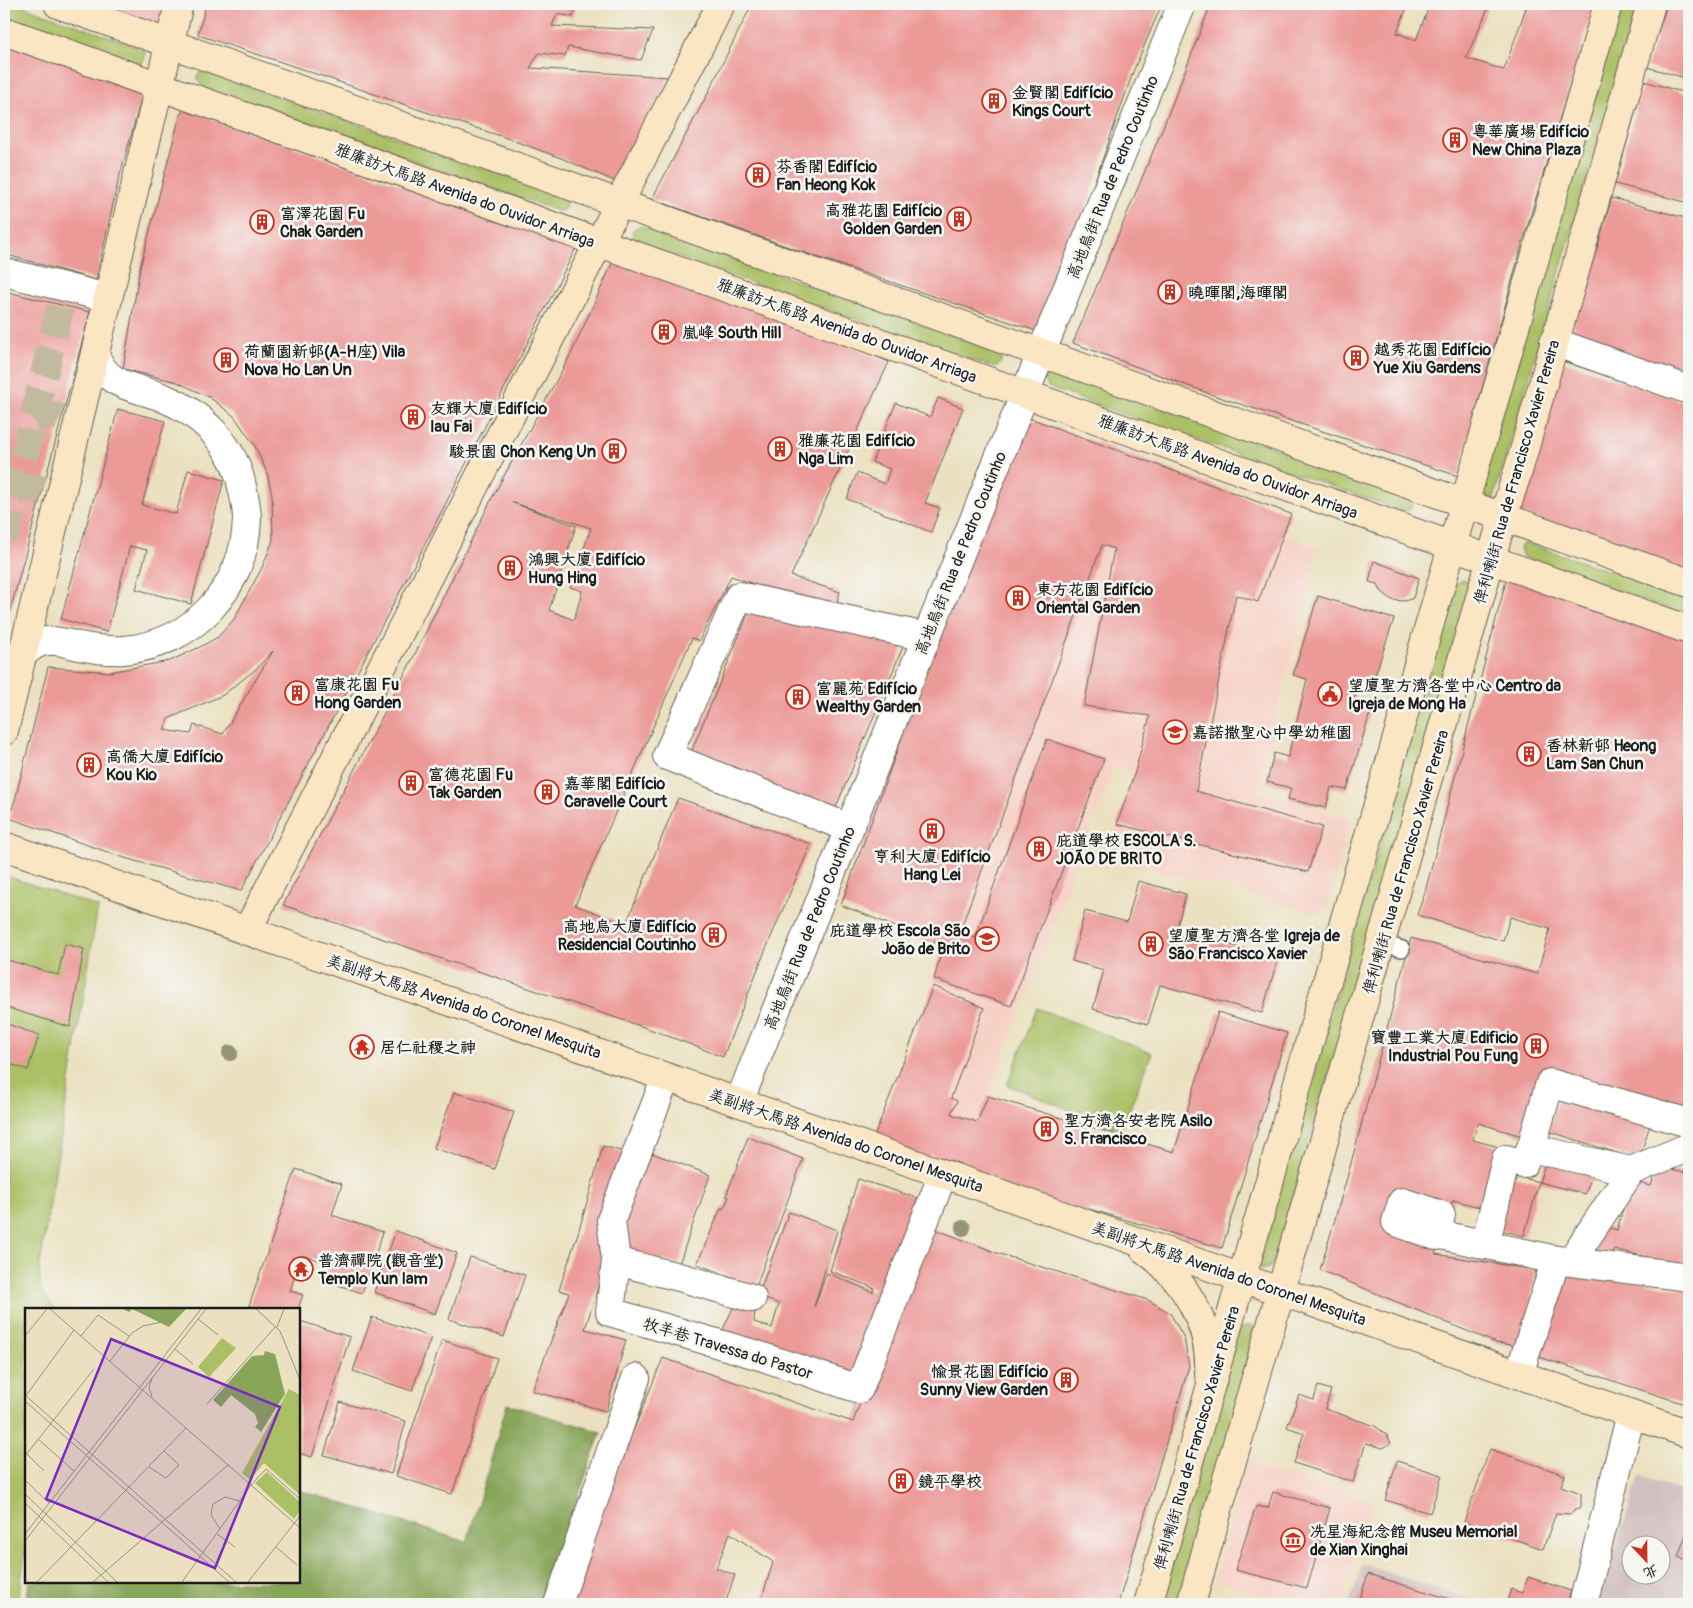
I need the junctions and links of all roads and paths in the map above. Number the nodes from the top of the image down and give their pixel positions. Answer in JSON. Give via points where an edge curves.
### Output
{"nodes":[{"id":1,"x":58,"y":4,"type":"edge"},
{"id":2,"x":180,"y":4,"type":"edge"},
{"id":3,"x":721,"y":4,"type":"edge"},
{"id":4,"x":1182,"y":4,"type":"edge"},
{"id":5,"x":1608,"y":4,"type":"edge"},
{"id":6,"x":1651,"y":4,"type":"edge"},
{"id":7,"x":4,"y":31,"type":"edge"},
{"id":8,"x":170,"y":44,"type":"junction"},
{"id":9,"x":160,"y":87,"type":"junction"},
{"id":10,"x":619,"y":203,"type":"junction"},
{"id":11,"x":598,"y":242,"type":"junction"},
{"id":12,"x":4,"y":272,"type":"edge"},
{"id":13,"x":108,"y":298,"type":"junction"},
{"id":14,"x":1554,"y":342,"type":"junction"},
{"id":15,"x":1041,"y":353,"type":"junction"},
{"id":16,"x":95,"y":354,"type":"junction"},
{"id":17,"x":1689,"y":390,"type":"edge"},
{"id":18,"x":1025,"y":394,"type":"junction"},
{"id":19,"x":1465,"y":503,"type":"junction"},
{"id":20,"x":1503,"y":517,"type":"junction"},
{"id":21,"x":1453,"y":545,"type":"junction"},
{"id":22,"x":1492,"y":560,"type":"junction"},
{"id":23,"x":1689,"y":583,"type":"edge"},
{"id":24,"x":1689,"y":630,"type":"edge"},
{"id":25,"x":926,"y":637,"type":"junction"},
{"id":26,"x":22,"y":654,"type":"junction"},
{"id":27,"x":4,"y":731,"type":"edge"},
{"id":28,"x":849,"y":828,"type":"junction"},
{"id":29,"x":4,"y":846,"type":"edge"},
{"id":30,"x":247,"y":931,"type":"junction"},
{"id":31,"x":666,"y":1077,"type":"junction"},
{"id":32,"x":739,"y":1102,"type":"junction"},
{"id":33,"x":1689,"y":1124,"type":"edge"},
{"id":34,"x":1689,"y":1147,"type":"edge"},
{"id":35,"x":1532,"y":1148,"type":"junction"},
{"id":36,"x":1631,"y":1171,"type":"junction"},
{"id":37,"x":943,"y":1174,"type":"junction"},
{"id":38,"x":1114,"y":1233,"type":"junction"},
{"id":39,"x":1437,"y":1234,"type":"dead end"},
{"id":40,"x":1485,"y":1245,"type":"junction"},
{"id":41,"x":1563,"y":1260,"type":"junction"},
{"id":42,"x":616,"y":1262,"type":"junction"},
{"id":43,"x":1689,"y":1277,"type":"edge"},
{"id":44,"x":1242,"y":1278,"type":"junction"},
{"id":45,"x":1281,"y":1292,"type":"junction"},
{"id":46,"x":752,"y":1298,"type":"dead end"},
{"id":47,"x":1518,"y":1374,"type":"junction"},
{"id":48,"x":636,"y":1378,"type":"dead end"},
{"id":49,"x":1205,"y":1406,"type":"junction"},
{"id":50,"x":1631,"y":1414,"type":"junction"},
{"id":51,"x":1689,"y":1434,"type":"edge"},
{"id":52,"x":1170,"y":1529,"type":"junction"},
{"id":53,"x":1209,"y":1541,"type":"junction"},
{"id":54,"x":558,"y":1604,"type":"edge"},
{"id":55,"x":1148,"y":1604,"type":"edge"},
{"id":56,"x":1191,"y":1604,"type":"edge"},
{"id":57,"x":1583,"y":1604,"type":"edge"}],
"edges":[{"from":1,"to":8,"type":"street"},
{"from":2,"to":8,"type":"street"},
{"from":3,"to":10,"type":"street"},
{"from":4,"to":15,"type":"street","name":"高地烏街 Rua de Pedro Coutinho"},
{"from":5,"to":19,"type":"street","name":"俾利喇街 Rua de Francisco Xavier Pereira"},
{"from":6,"to":14,"type":"street","name":"俾利喇街 Rua de Francisco Xavier Pereira"},
{"from":7,"to":9,"type":"street","name":"雅廉訪大馬路 Avenida do Ouvidor Arriaga"},
{"from":8,"to":9,"type":"street"},
{"from":8,"to":10,"type":"street"},
{"from":9,"to":11,"type":"street","name":"雅廉訪大馬路 Avenida do Ouvidor Arriaga"},
{"from":9,"to":13,"type":"street"},
{"from":10,"to":11,"type":"street"},
{"from":10,"to":15,"type":"street"},
{"from":11,"to":18,"type":"street","name":"雅廉訪大馬路 Avenida do Ouvidor Arriaga"},
{"from":11,"to":30,"type":"street"},
{"from":12,"to":13,"type":"street"},
{"from":13,"to":16,"type":"street"},
{"from":14,"to":17,"type":"street"},
{"from":14,"to":20,"type":"street","name":"俾利喇街 Rua de Francisco Xavier Pereira"},
{"from":15,"to":18,"type":"street","name":"高地烏街 Rua de Pedro Coutinho"},
{"from":15,"to":19,"type":"street"},
{"from":16,"to":26,"type":"street"},
{"from":16,"to":26,"type":"street","via":[[99,366],[112,379],[183,407],[217,436],[229,454],[244,495],[247,517],[245,540],[231,581],[219,600],[186,630],[145,647],[102,650],[49,641],[31,646]]},
{"from":18,"to":21,"type":"street","name":"雅廉訪大馬路 Avenida do Ouvidor Arriaga"},
{"from":18,"to":25,"type":"street","name":"高地烏街 Rua de Pedro Coutinho"},
{"from":19,"to":20,"type":"street"},
{"from":19,"to":21,"type":"street","name":"俾利喇街 Rua de Francisco Xavier Pereira"},
{"from":20,"to":22,"type":"street","name":"俾利喇街 Rua de Francisco Xavier Pereira"},
{"from":20,"to":23,"type":"street"},
{"from":21,"to":22,"type":"street","name":"雅廉訪大馬路 Avenida do Ouvidor Arriaga"},
{"from":21,"to":44,"type":"street","name":"俾利喇街 Rua de Francisco Xavier Pereira"},
{"from":22,"to":24,"type":"street","name":"雅廉訪大馬路 Avenida do Ouvidor Arriaga"},
{"from":22,"to":45,"type":"street","name":"俾利喇街 Rua de Francisco Xavier Pereira","via":[[1392,946]]},
{"from":25,"to":28,"type":"street","name":"高地烏街 Rua de Pedro Coutinho"},
{"from":25,"to":28,"type":"street","via":[[739,596],[667,756]]},
{"from":26,"to":27,"type":"street"},
{"from":28,"to":32,"type":"street","name":"高地烏街 Rua de Pedro Coutinho"},
{"from":29,"to":30,"type":"street","name":"美副將大馬路 Avenida do Coronel Mesquita"},
{"from":30,"to":31,"type":"street","name":"美副將大馬路 Avenida do Coronel Mesquita"},
{"from":31,"to":32,"type":"street","name":"美副將大馬路 Avenida do Coronel Mesquita"},
{"from":31,"to":42,"type":"street","name":"牧羊巷 Travessa do Pastor","via":[[611,1220]]},
{"from":32,"to":37,"type":"street","name":"美副將大馬路 Avenida do Coronel Mesquita"},
{"from":33,"to":35,"type":"street","via":[[1550,1083]]},
{"from":34,"to":36,"type":"street"},
{"from":35,"to":36,"type":"street"},
{"from":35,"to":40,"type":"street","via":[[1523,1164],[1506,1159]]},
{"from":36,"to":41,"type":"street"},
{"from":37,"to":38,"type":"street","name":"美副將大馬路 Avenida do Coronel Mesquita"},
{"from":37,"to":42,"type":"street","name":"牧羊巷 Travessa do Pastor","via":[[859,1390],[757,1355],[610,1312]]},
{"from":38,"to":44,"type":"street","name":"美副將大馬路 Avenida do Coronel Mesquita"},
{"from":38,"to":49,"type":"street","via":[[1162,1263],[1189,1297],[1207,1344],[1210,1369]]},
{"from":39,"to":40,"type":"street"},
{"from":40,"to":41,"type":"street"},
{"from":41,"to":43,"type":"street"},
{"from":41,"to":47,"type":"street"},
{"from":42,"to":46,"type":"street"},
{"from":44,"to":45,"type":"street","name":"美副將大馬路 Avenida do Coronel Mesquita"},
{"from":44,"to":49,"type":"street","name":"俾利喇街 Rua de Francisco Xavier Pereira"},
{"from":45,"to":47,"type":"street","name":"美副將大馬路 Avenida do Coronel Mesquita"},
{"from":45,"to":53,"type":"street","name":"俾利喇街 Rua de Francisco Xavier Pereira"},
{"from":47,"to":50,"type":"street","name":"美副將大馬路 Avenida do Coronel Mesquita"},
{"from":48,"to":54,"type":"street"},
{"from":49,"to":52,"type":"street","name":"俾利喇街 Rua de Francisco Xavier Pereira"},
{"from":50,"to":51,"type":"street","name":"美副將大馬路 Avenida do Coronel Mesquita"},
{"from":50,"to":57,"type":"street"},
{"from":52,"to":53,"type":"street","via":[[1198,1532]]},
{"from":52,"to":55,"type":"street","name":"俾利喇街 Rua de Francisco Xavier Pereira"},
{"from":53,"to":56,"type":"street","name":"俾利喇街 Rua de Francisco Xavier Pereira"}]}
